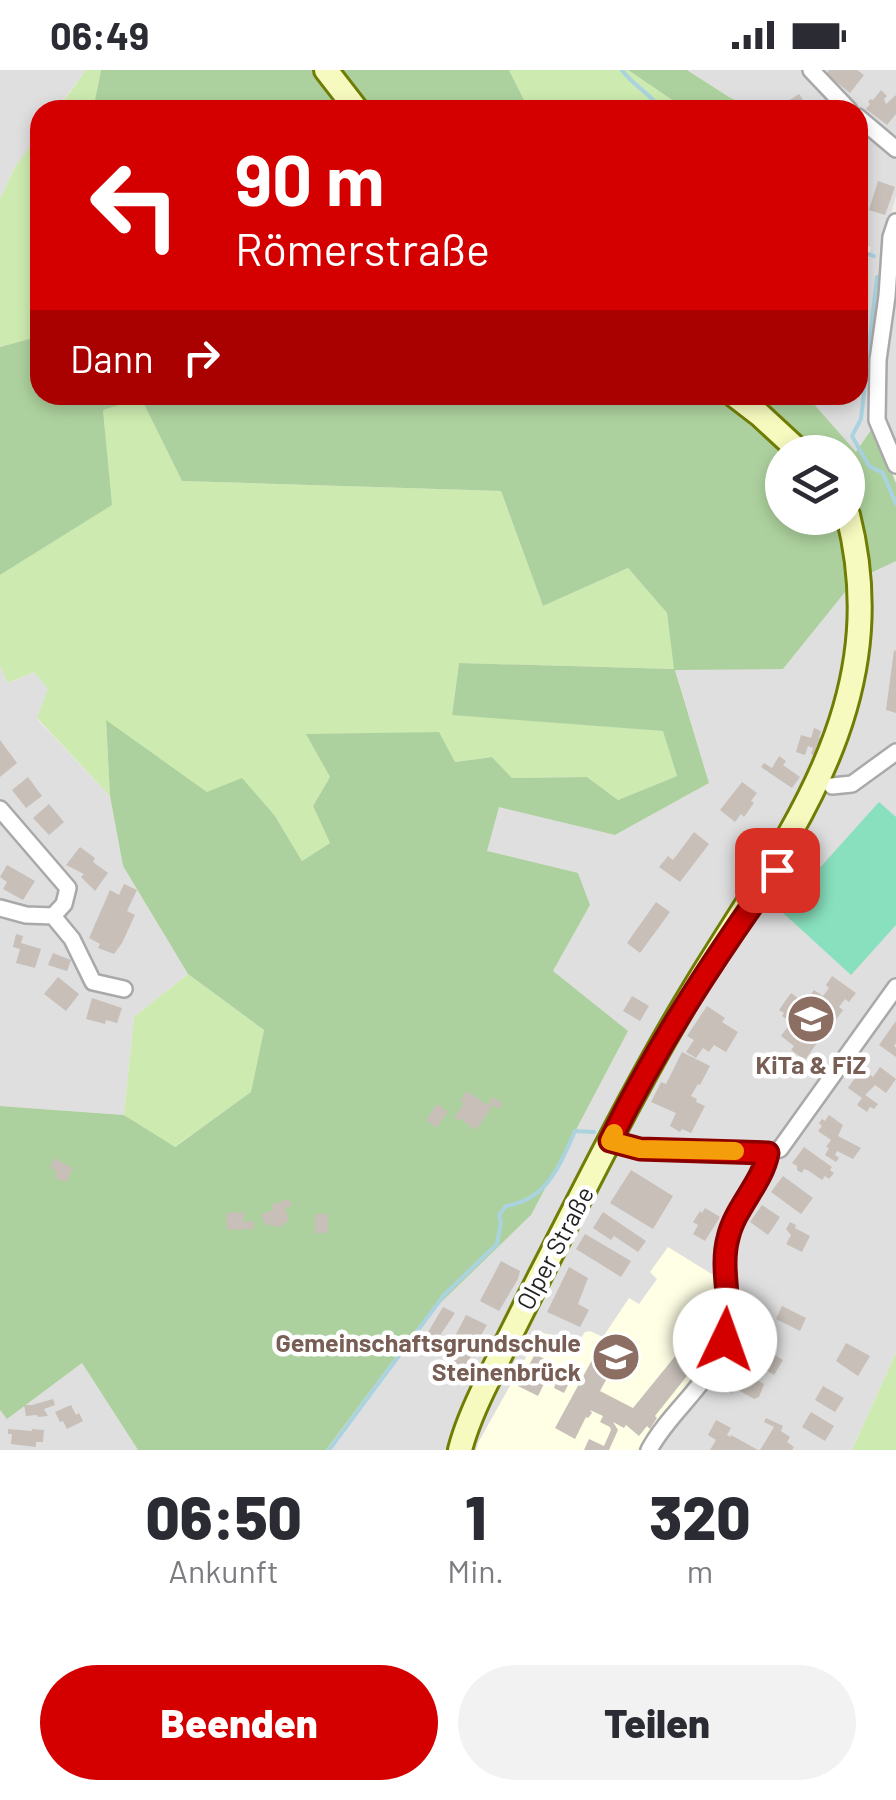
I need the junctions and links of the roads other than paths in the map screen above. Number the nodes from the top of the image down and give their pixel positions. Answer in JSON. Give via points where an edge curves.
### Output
{"nodes":[{"id":1,"x":326,"y":70,"type":"edge"},
{"id":2,"x":811,"y":70,"type":"edge"},
{"id":3,"x":349,"y":100,"type":"edge"},
{"id":4,"x":840,"y":100,"type":"edge"},
{"id":5,"x":868,"y":125,"type":"edge"},
{"id":6,"x":896,"y":149,"type":"edge"},
{"id":7,"x":896,"y":222,"type":"edge"},
{"id":8,"x":748,"y":405,"type":"edge"},
{"id":9,"x":782,"y":435,"type":"edge"},
{"id":10,"x":896,"y":465,"type":"edge"},
{"id":11,"x":857,"y":535,"type":"edge"},
{"id":12,"x":896,"y":752,"type":"edge"},
{"id":13,"x":832,"y":786,"type":"junction"},
{"id":14,"x":0,"y":809,"type":"edge"},
{"id":15,"x":0,"y":908,"type":"edge"},
{"id":16,"x":54,"y":916,"type":"junction"},
{"id":17,"x":896,"y":987,"type":"edge"},
{"id":18,"x":124,"y":989,"type":"dead end"},
{"id":19,"x":610,"y":1141,"type":"junction"},
{"id":20,"x":768,"y":1153,"type":"junction"},
{"id":21,"x":460,"y":1450,"type":"edge"},
{"id":22,"x":649,"y":1450,"type":"edge"}],
"edges":[{"from":1,"to":3,"type":"main road"},
{"from":2,"to":4,"type":"street"},
{"from":5,"to":6,"type":"street"},
{"from":7,"to":10,"type":"street","via":[[877,420]]},
{"from":8,"to":9,"type":"main road"},
{"from":11,"to":13,"type":"main road","name":"Olper Straße","via":[[874,586],[875,662],[858,728]]},
{"from":12,"to":13,"type":"street","via":[[852,784]]},
{"from":13,"to":19,"type":"main road","name":"Olper Straße","via":[[698,981]]},
{"from":14,"to":16,"type":"street","via":[[68,888]]},
{"from":15,"to":16,"type":"street"},
{"from":16,"to":18,"type":"street","via":[[93,982]]},
{"from":17,"to":20,"type":"street","via":[[788,1139]]},
{"from":19,"to":20,"type":"street","via":[[640,1149]]},
{"from":19,"to":21,"type":"main road","name":"Olper Straße","via":[[494,1366]]},
{"from":20,"to":22,"type":"street","via":[[728,1233],[729,1326],[719,1354]]}]}
